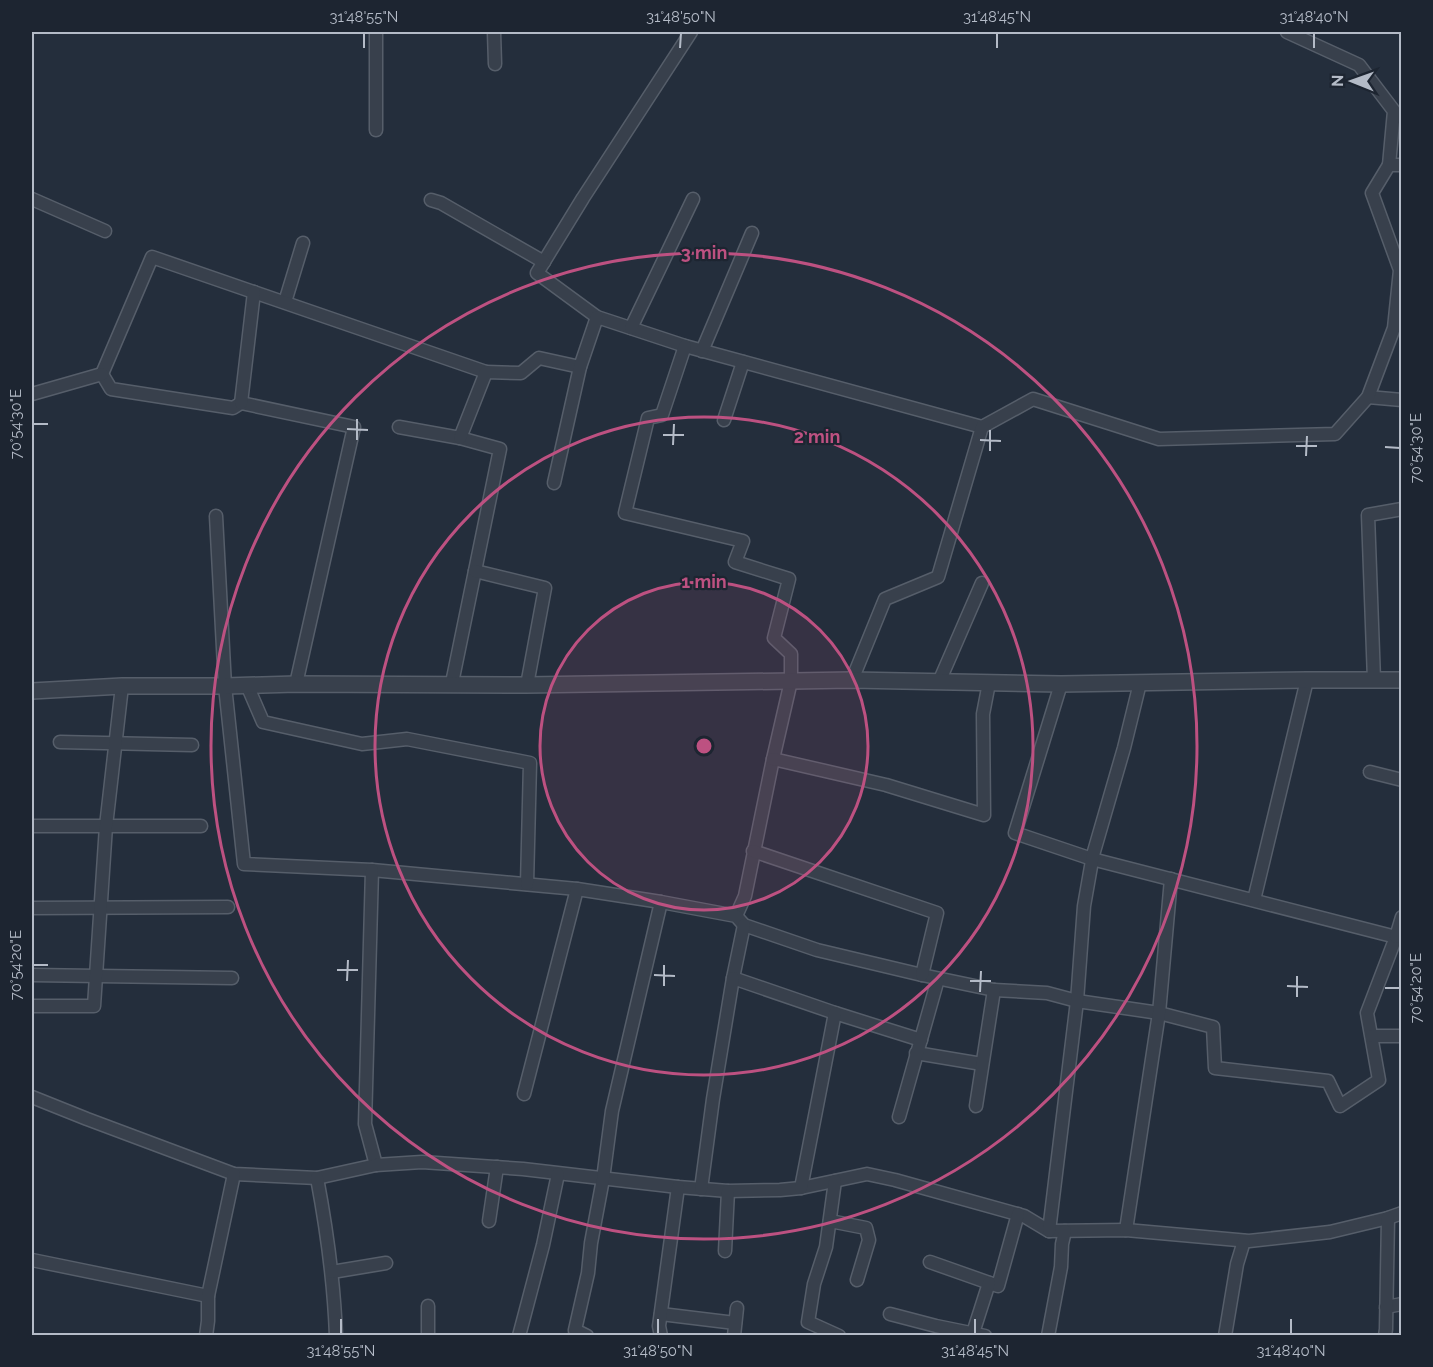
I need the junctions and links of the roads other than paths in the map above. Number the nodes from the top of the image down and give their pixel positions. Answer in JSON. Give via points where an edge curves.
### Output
{"nodes":[{"id":1,"x":376,"y":32,"type":"edge"},
{"id":2,"x":494,"y":32,"type":"edge"},
{"id":3,"x":691,"y":32,"type":"edge"},
{"id":4,"x":1287,"y":32,"type":"edge"},
{"id":5,"x":495,"y":64,"type":"dead end"},
{"id":6,"x":376,"y":130,"type":"dead end"},
{"id":7,"x":1395,"y":165,"type":"edge"},
{"id":8,"x":32,"y":199,"type":"edge"},
{"id":9,"x":693,"y":199,"type":"dead end"},
{"id":10,"x":431,"y":200,"type":"dead end"},
{"id":11,"x":105,"y":231,"type":"dead end"},
{"id":12,"x":752,"y":232,"type":"dead end"},
{"id":13,"x":303,"y":243,"type":"dead end"},
{"id":14,"x":544,"y":262,"type":"junction"},
{"id":15,"x":254,"y":292,"type":"junction"},
{"id":16,"x":285,"y":302,"type":"junction"},
{"id":17,"x":597,"y":317,"type":"junction"},
{"id":18,"x":631,"y":328,"type":"junction"},
{"id":19,"x":685,"y":346,"type":"junction"},
{"id":20,"x":702,"y":351,"type":"junction"},
{"id":21,"x":743,"y":362,"type":"junction"},
{"id":22,"x":580,"y":367,"type":"junction"},
{"id":23,"x":486,"y":372,"type":"junction"},
{"id":24,"x":102,"y":374,"type":"junction"},
{"id":25,"x":32,"y":394,"type":"edge"},
{"id":26,"x":1368,"y":397,"type":"junction"},
{"id":27,"x":1401,"y":400,"type":"edge"},
{"id":28,"x":241,"y":403,"type":"junction"},
{"id":29,"x":724,"y":420,"type":"dead end"},
{"id":30,"x":399,"y":427,"type":"dead end"},
{"id":31,"x":982,"y":427,"type":"junction"},
{"id":32,"x":460,"y":438,"type":"junction"},
{"id":33,"x":554,"y":483,"type":"dead end"},
{"id":34,"x":1401,"y":509,"type":"edge"},
{"id":35,"x":216,"y":516,"type":"dead end"},
{"id":36,"x":475,"y":571,"type":"junction"},
{"id":37,"x":982,"y":583,"type":"dead end"},
{"id":38,"x":852,"y":680,"type":"junction"},
{"id":39,"x":1307,"y":680,"type":"junction"},
{"id":40,"x":1374,"y":680,"type":"junction"},
{"id":41,"x":1401,"y":680,"type":"edge"},
{"id":42,"x":790,"y":681,"type":"junction"},
{"id":43,"x":939,"y":682,"type":"junction"},
{"id":44,"x":452,"y":683,"type":"junction"},
{"id":45,"x":989,"y":683,"type":"junction"},
{"id":46,"x":1140,"y":683,"type":"junction"},
{"id":47,"x":296,"y":684,"type":"junction"},
{"id":48,"x":1061,"y":684,"type":"junction"},
{"id":49,"x":247,"y":685,"type":"junction"},
{"id":50,"x":527,"y":685,"type":"junction"},
{"id":51,"x":122,"y":686,"type":"junction"},
{"id":52,"x":225,"y":686,"type":"junction"},
{"id":53,"x":32,"y":691,"type":"edge"},
{"id":54,"x":60,"y":742,"type":"dead end"},
{"id":55,"x":116,"y":744,"type":"junction"},
{"id":56,"x":192,"y":745,"type":"dead end"},
{"id":57,"x":772,"y":759,"type":"junction"},
{"id":58,"x":1370,"y":772,"type":"dead end"},
{"id":59,"x":1401,"y":780,"type":"edge"},
{"id":60,"x":32,"y":826,"type":"edge"},
{"id":61,"x":106,"y":826,"type":"junction"},
{"id":62,"x":201,"y":826,"type":"dead end"},
{"id":63,"x":753,"y":851,"type":"junction"},
{"id":64,"x":1092,"y":859,"type":"junction"},
{"id":65,"x":372,"y":870,"type":"junction"},
{"id":66,"x":1171,"y":879,"type":"junction"},
{"id":67,"x":527,"y":884,"type":"junction"},
{"id":68,"x":577,"y":890,"type":"junction"},
{"id":69,"x":1254,"y":900,"type":"junction"},
{"id":70,"x":661,"y":902,"type":"junction"},
{"id":71,"x":228,"y":906,"type":"dead end"},
{"id":72,"x":101,"y":907,"type":"junction"},
{"id":73,"x":32,"y":908,"type":"edge"},
{"id":74,"x":1401,"y":917,"type":"edge"},
{"id":75,"x":740,"y":921,"type":"junction"},
{"id":76,"x":1396,"y":937,"type":"junction"},
{"id":77,"x":1396,"y":953,"type":"edge"},
{"id":78,"x":32,"y":975,"type":"edge"},
{"id":79,"x":96,"y":975,"type":"junction"},
{"id":80,"x":922,"y":975,"type":"junction"},
{"id":81,"x":232,"y":978,"type":"dead end"},
{"id":82,"x":733,"y":978,"type":"junction"},
{"id":83,"x":938,"y":979,"type":"junction"},
{"id":84,"x":993,"y":990,"type":"junction"},
{"id":85,"x":1077,"y":1001,"type":"junction"},
{"id":86,"x":32,"y":1006,"type":"edge"},
{"id":87,"x":835,"y":1013,"type":"junction"},
{"id":88,"x":1159,"y":1013,"type":"junction"},
{"id":89,"x":1372,"y":1036,"type":"junction"},
{"id":90,"x":1401,"y":1036,"type":"edge"},
{"id":91,"x":921,"y":1040,"type":"junction"},
{"id":92,"x":916,"y":1053,"type":"junction"},
{"id":93,"x":982,"y":1064,"type":"junction"},
{"id":94,"x":524,"y":1094,"type":"dead end"},
{"id":95,"x":32,"y":1097,"type":"edge"},
{"id":96,"x":976,"y":1106,"type":"dead end"},
{"id":97,"x":899,"y":1117,"type":"dead end"},
{"id":98,"x":376,"y":1164,"type":"junction"},
{"id":99,"x":497,"y":1167,"type":"junction"},
{"id":100,"x":234,"y":1174,"type":"junction"},
{"id":101,"x":558,"y":1174,"type":"junction"},
{"id":102,"x":317,"y":1178,"type":"junction"},
{"id":103,"x":603,"y":1179,"type":"junction"},
{"id":104,"x":835,"y":1181,"type":"junction"},
{"id":105,"x":678,"y":1187,"type":"junction"},
{"id":106,"x":801,"y":1188,"type":"junction"},
{"id":107,"x":701,"y":1189,"type":"junction"},
{"id":108,"x":728,"y":1191,"type":"junction"},
{"id":109,"x":1401,"y":1213,"type":"edge"},
{"id":110,"x":1018,"y":1214,"type":"junction"},
{"id":111,"x":1388,"y":1218,"type":"junction"},
{"id":112,"x":489,"y":1221,"type":"dead end"},
{"id":113,"x":830,"y":1221,"type":"junction"},
{"id":114,"x":1126,"y":1230,"type":"junction"},
{"id":115,"x":1049,"y":1231,"type":"junction"},
{"id":116,"x":1065,"y":1231,"type":"junction"},
{"id":117,"x":1244,"y":1241,"type":"junction"},
{"id":118,"x":725,"y":1251,"type":"dead end"},
{"id":119,"x":32,"y":1260,"type":"edge"},
{"id":120,"x":930,"y":1262,"type":"dead end"},
{"id":121,"x":386,"y":1263,"type":"dead end"},
{"id":122,"x":332,"y":1272,"type":"junction"},
{"id":123,"x":857,"y":1280,"type":"dead end"},
{"id":124,"x":989,"y":1283,"type":"junction"},
{"id":125,"x":208,"y":1296,"type":"junction"},
{"id":126,"x":1401,"y":1304,"type":"edge"},
{"id":127,"x":428,"y":1306,"type":"dead end"},
{"id":128,"x":1386,"y":1307,"type":"junction"},
{"id":129,"x":736,"y":1308,"type":"dead end"},
{"id":130,"x":661,"y":1314,"type":"junction"},
{"id":131,"x":890,"y":1314,"type":"dead end"},
{"id":132,"x":734,"y":1329,"type":"edge"},
{"id":133,"x":974,"y":1334,"type":"edge"},
{"id":134,"x":206,"y":1335,"type":"edge"},
{"id":135,"x":336,"y":1335,"type":"edge"},
{"id":136,"x":428,"y":1335,"type":"edge"},
{"id":137,"x":519,"y":1335,"type":"edge"},
{"id":138,"x":587,"y":1335,"type":"edge"},
{"id":139,"x":661,"y":1335,"type":"edge"},
{"id":140,"x":839,"y":1335,"type":"edge"},
{"id":141,"x":1048,"y":1335,"type":"edge"},
{"id":142,"x":1226,"y":1335,"type":"edge"},
{"id":143,"x":1384,"y":1335,"type":"edge"}],
"edges":[{"from":1,"to":6,"type":"street"},
{"from":2,"to":5,"type":"street"},
{"from":3,"to":14,"type":"street"},
{"from":4,"to":7,"type":"street","via":[[1359,65],[1394,111]]},
{"from":7,"to":26,"type":"street","via":[[1372,193],[1400,270],[1394,328]]},
{"from":8,"to":11,"type":"street"},
{"from":9,"to":18,"type":"street"},
{"from":10,"to":14,"type":"street"},
{"from":12,"to":20,"type":"street"},
{"from":13,"to":16,"type":"street"},
{"from":14,"to":17,"type":"street","via":[[537,273]]},
{"from":15,"to":16,"type":"street"},
{"from":15,"to":24,"type":"street","via":[[152,257]]},
{"from":15,"to":28,"type":"street"},
{"from":16,"to":23,"type":"street"},
{"from":17,"to":18,"type":"street"},
{"from":17,"to":22,"type":"street"},
{"from":18,"to":19,"type":"street"},
{"from":19,"to":20,"type":"street"},
{"from":19,"to":42,"type":"street","via":[[662,415],[648,418],[625,513],[743,541],[735,562],[789,579],[774,638],[791,654]]},
{"from":20,"to":21,"type":"street"},
{"from":21,"to":29,"type":"street"},
{"from":21,"to":31,"type":"street"},
{"from":22,"to":23,"type":"street","via":[[539,358],[521,373]]},
{"from":22,"to":33,"type":"street"},
{"from":23,"to":32,"type":"street"},
{"from":24,"to":25,"type":"street"},
{"from":24,"to":28,"type":"street","via":[[111,389],[233,408]]},
{"from":26,"to":27,"type":"street"},
{"from":26,"to":31,"type":"street","via":[[1335,434],[1159,439],[1033,399]]},
{"from":28,"to":47,"type":"street","via":[[354,427]]},
{"from":30,"to":32,"type":"street"},
{"from":31,"to":38,"type":"street","via":[[938,577],[885,599]]},
{"from":32,"to":36,"type":"street","via":[[501,449]]},
{"from":34,"to":40,"type":"street","via":[[1368,515]]},
{"from":35,"to":52,"type":"street"},
{"from":36,"to":44,"type":"street"},
{"from":36,"to":50,"type":"street","via":[[546,588]]},
{"from":37,"to":43,"type":"street"},
{"from":38,"to":42,"type":"street"},
{"from":38,"to":43,"type":"street"},
{"from":39,"to":40,"type":"street"},
{"from":39,"to":46,"type":"street"},
{"from":39,"to":69,"type":"street"},
{"from":40,"to":41,"type":"street"},
{"from":42,"to":50,"type":"street"},
{"from":42,"to":57,"type":"street"},
{"from":43,"to":45,"type":"street"},
{"from":44,"to":47,"type":"street"},
{"from":44,"to":50,"type":"street"},
{"from":45,"to":48,"type":"street"},
{"from":45,"to":57,"type":"street","via":[[983,714],[984,815],[886,785]]},
{"from":46,"to":48,"type":"street"},
{"from":46,"to":64,"type":"street"},
{"from":47,"to":49,"type":"street"},
{"from":48,"to":64,"type":"street","via":[[1015,833]]},
{"from":49,"to":52,"type":"street"},
{"from":49,"to":67,"type":"street","via":[[263,722],[362,744],[407,739],[530,763]]},
{"from":51,"to":52,"type":"street"},
{"from":51,"to":53,"type":"street"},
{"from":51,"to":55,"type":"street"},
{"from":52,"to":65,"type":"street","via":[[244,864]]},
{"from":54,"to":55,"type":"street"},
{"from":55,"to":56,"type":"street"},
{"from":55,"to":61,"type":"street"},
{"from":57,"to":63,"type":"street"},
{"from":58,"to":59,"type":"street"},
{"from":60,"to":61,"type":"street"},
{"from":61,"to":62,"type":"street"},
{"from":61,"to":72,"type":"street"},
{"from":63,"to":75,"type":"street"},
{"from":63,"to":80,"type":"street","via":[[937,913]]},
{"from":64,"to":66,"type":"street"},
{"from":64,"to":85,"type":"street","via":[[1084,906]]},
{"from":65,"to":67,"type":"street"},
{"from":65,"to":98,"type":"street","via":[[365,1124]]},
{"from":66,"to":69,"type":"street"},
{"from":66,"to":88,"type":"street"},
{"from":67,"to":68,"type":"street"},
{"from":68,"to":70,"type":"street"},
{"from":68,"to":94,"type":"street"},
{"from":69,"to":76,"type":"street"},
{"from":70,"to":75,"type":"street"},
{"from":70,"to":103,"type":"street","via":[[612,1111]]},
{"from":71,"to":72,"type":"street"},
{"from":72,"to":73,"type":"street"},
{"from":72,"to":79,"type":"street"},
{"from":74,"to":76,"type":"street"},
{"from":75,"to":80,"type":"street","via":[[817,950]]},
{"from":75,"to":82,"type":"street"},
{"from":76,"to":77,"type":"street"},
{"from":77,"to":89,"type":"street","via":[[1367,1013]]},
{"from":78,"to":79,"type":"street"},
{"from":79,"to":81,"type":"street"},
{"from":79,"to":86,"type":"street","via":[[94,1006]]},
{"from":80,"to":83,"type":"street"},
{"from":82,"to":87,"type":"street"},
{"from":82,"to":107,"type":"street"},
{"from":83,"to":84,"type":"street"},
{"from":83,"to":91,"type":"street"},
{"from":84,"to":85,"type":"street","via":[[1047,993]]},
{"from":84,"to":93,"type":"street"},
{"from":85,"to":88,"type":"street"},
{"from":85,"to":115,"type":"street"},
{"from":87,"to":91,"type":"street"},
{"from":87,"to":106,"type":"street"},
{"from":88,"to":89,"type":"street","via":[[1213,1026],[1215,1068],[1328,1081],[1340,1106],[1379,1080]]},
{"from":88,"to":114,"type":"street"},
{"from":89,"to":90,"type":"street"},
{"from":91,"to":92,"type":"street"},
{"from":92,"to":93,"type":"street"},
{"from":92,"to":97,"type":"street"},
{"from":93,"to":96,"type":"street"},
{"from":95,"to":100,"type":"street"},
{"from":98,"to":99,"type":"street","via":[[422,1162]]},
{"from":98,"to":102,"type":"street"},
{"from":99,"to":101,"type":"street"},
{"from":99,"to":112,"type":"street"},
{"from":100,"to":102,"type":"street"},
{"from":100,"to":125,"type":"street"},
{"from":101,"to":103,"type":"street"},
{"from":101,"to":137,"type":"street"},
{"from":102,"to":122,"type":"street"},
{"from":103,"to":105,"type":"street"},
{"from":103,"to":138,"type":"street","via":[[575,1330]]},
{"from":104,"to":106,"type":"street"},
{"from":104,"to":110,"type":"street","via":[[867,1174]]},
{"from":104,"to":113,"type":"street"},
{"from":105,"to":107,"type":"street"},
{"from":105,"to":130,"type":"street"},
{"from":106,"to":108,"type":"street"},
{"from":107,"to":108,"type":"street"},
{"from":108,"to":118,"type":"street"},
{"from":109,"to":111,"type":"street"},
{"from":110,"to":115,"type":"street"},
{"from":110,"to":124,"type":"street","via":[[998,1286]]},
{"from":111,"to":117,"type":"street","via":[[1330,1232]]},
{"from":111,"to":128,"type":"street"},
{"from":113,"to":123,"type":"street","via":[[866,1228],[868,1239]]},
{"from":113,"to":140,"type":"street","via":[[808,1322]]},
{"from":114,"to":116,"type":"street"},
{"from":114,"to":117,"type":"street"},
{"from":115,"to":116,"type":"street"},
{"from":116,"to":141,"type":"street"},
{"from":117,"to":142,"type":"street"},
{"from":119,"to":125,"type":"street"},
{"from":120,"to":124,"type":"street"},
{"from":121,"to":122,"type":"street"},
{"from":122,"to":135,"type":"street"},
{"from":124,"to":133,"type":"street"},
{"from":125,"to":134,"type":"street"},
{"from":126,"to":128,"type":"street"},
{"from":127,"to":136,"type":"street"},
{"from":128,"to":143,"type":"street"},
{"from":129,"to":132,"type":"street"},
{"from":130,"to":132,"type":"street"},
{"from":130,"to":139,"type":"street"},
{"from":131,"to":133,"type":"street"}]}
